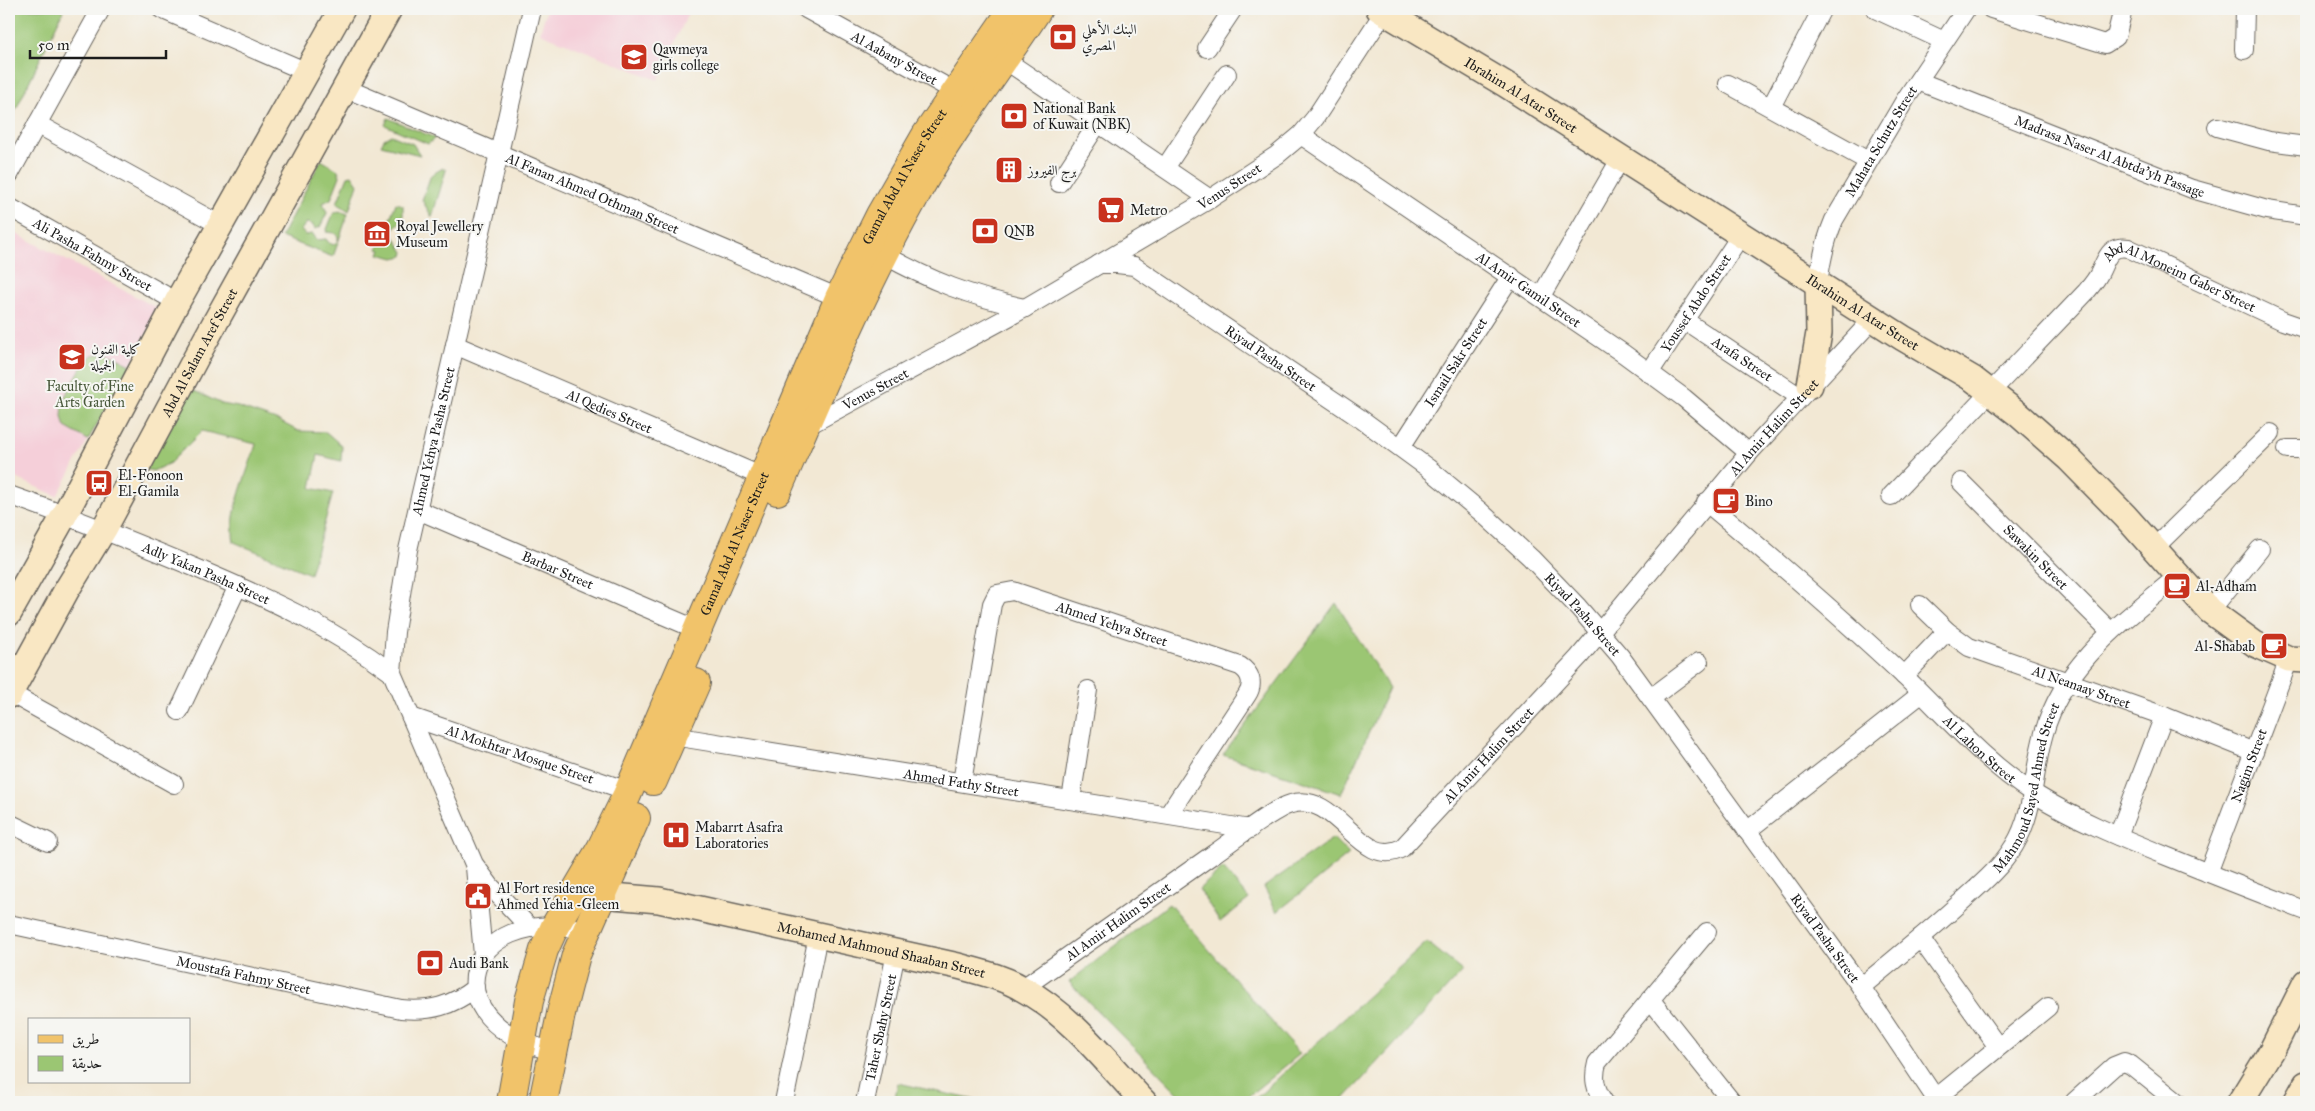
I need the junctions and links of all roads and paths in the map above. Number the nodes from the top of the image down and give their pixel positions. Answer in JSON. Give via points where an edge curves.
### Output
{"nodes":[{"id":1,"x":101,"y":9,"type":"edge"},
{"id":2,"x":161,"y":9,"type":"edge"},
{"id":3,"x":342,"y":9,"type":"edge"},
{"id":4,"x":389,"y":9,"type":"edge"},
{"id":5,"x":532,"y":9,"type":"edge"},
{"id":6,"x":806,"y":9,"type":"edge"},
{"id":7,"x":1013,"y":9,"type":"edge"},
{"id":8,"x":1038,"y":9,"type":"edge"},
{"id":9,"x":1233,"y":9,"type":"edge"},
{"id":10,"x":1822,"y":9,"type":"edge"},
{"id":11,"x":1875,"y":9,"type":"edge"},
{"id":12,"x":1966,"y":9,"type":"edge"},
{"id":13,"x":1991,"y":9,"type":"edge"},
{"id":14,"x":2123,"y":9,"type":"edge"},
{"id":15,"x":2245,"y":9,"type":"edge"},
{"id":16,"x":1382,"y":10,"type":"edge"},
{"id":17,"x":1944,"y":41,"type":"junction"},
{"id":18,"x":1206,"y":48,"type":"dead end"},
{"id":19,"x":2244,"y":50,"type":"dead end"},
{"id":20,"x":1004,"y":60,"type":"junction"},
{"id":21,"x":308,"y":72,"type":"junction"},
{"id":22,"x":1227,"y":74,"type":"dead end"},
{"id":23,"x":1918,"y":81,"type":"junction"},
{"id":24,"x":1728,"y":84,"type":"dead end"},
{"id":25,"x":345,"y":88,"type":"junction"},
{"id":26,"x":956,"y":92,"type":"junction"},
{"id":27,"x":1771,"y":107,"type":"junction"},
{"id":28,"x":1098,"y":123,"type":"junction"},
{"id":29,"x":37,"y":124,"type":"junction"},
{"id":30,"x":2217,"y":127,"type":"dead end"},
{"id":31,"x":1301,"y":135,"type":"junction"},
{"id":32,"x":2306,"y":146,"type":"edge"},
{"id":33,"x":500,"y":153,"type":"junction"},
{"id":34,"x":1621,"y":158,"type":"junction"},
{"id":35,"x":1868,"y":161,"type":"junction"},
{"id":36,"x":1165,"y":168,"type":"junction"},
{"id":37,"x":9,"y":175,"type":"edge"},
{"id":38,"x":1059,"y":182,"type":"dead end"},
{"id":39,"x":1210,"y":199,"type":"junction"},
{"id":40,"x":9,"y":207,"type":"edge"},
{"id":41,"x":2306,"y":216,"type":"edge"},
{"id":42,"x":222,"y":226,"type":"junction"},
{"id":43,"x":1741,"y":235,"type":"junction"},
{"id":44,"x":883,"y":254,"type":"junction"},
{"id":45,"x":1099,"y":264,"type":"junction"},
{"id":46,"x":1511,"y":276,"type":"junction"},
{"id":47,"x":1818,"y":284,"type":"junction"},
{"id":48,"x":1541,"y":296,"type":"junction"},
{"id":49,"x":839,"y":298,"type":"junction"},
{"id":50,"x":177,"y":302,"type":"junction"},
{"id":51,"x":1025,"y":308,"type":"junction"},
{"id":52,"x":1873,"y":319,"type":"junction"},
{"id":53,"x":1684,"y":320,"type":"junction"},
{"id":54,"x":2306,"y":330,"type":"edge"},
{"id":55,"x":456,"y":345,"type":"junction"},
{"id":56,"x":1649,"y":373,"type":"junction"},
{"id":57,"x":1805,"y":391,"type":"junction"},
{"id":58,"x":1991,"y":392,"type":"junction"},
{"id":59,"x":805,"y":427,"type":"junction"},
{"id":60,"x":2271,"y":433,"type":"dead end"},
{"id":61,"x":1401,"y":447,"type":"junction"},
{"id":62,"x":2287,"y":449,"type":"dead end"},
{"id":63,"x":2306,"y":449,"type":"edge"},
{"id":64,"x":1749,"y":453,"type":"junction"},
{"id":65,"x":763,"y":477,"type":"junction"},
{"id":66,"x":1961,"y":482,"type":"dead end"},
{"id":67,"x":9,"y":495,"type":"edge"},
{"id":68,"x":1891,"y":496,"type":"dead end"},
{"id":69,"x":1706,"y":502,"type":"junction"},
{"id":70,"x":418,"y":510,"type":"junction"},
{"id":71,"x":65,"y":514,"type":"junction"},
{"id":72,"x":104,"y":529,"type":"junction"},
{"id":73,"x":2154,"y":549,"type":"junction"},
{"id":74,"x":2260,"y":549,"type":"dead end"},
{"id":75,"x":2177,"y":577,"type":"junction"},
{"id":76,"x":238,"y":586,"type":"junction"},
{"id":77,"x":1920,"y":604,"type":"dead end"},
{"id":78,"x":2210,"y":611,"type":"junction"},
{"id":79,"x":9,"y":613,"type":"edge"},
{"id":80,"x":698,"y":630,"type":"junction"},
{"id":81,"x":1601,"y":632,"type":"junction"},
{"id":82,"x":1947,"y":632,"type":"junction"},
{"id":83,"x":2111,"y":632,"type":"junction"},
{"id":84,"x":2298,"y":660,"type":"edge"},
{"id":85,"x":1699,"y":662,"type":"dead end"},
{"id":86,"x":392,"y":673,"type":"junction"},
{"id":87,"x":1904,"y":676,"type":"junction"},
{"id":88,"x":2067,"y":681,"type":"junction"},
{"id":89,"x":1088,"y":690,"type":"dead end"},
{"id":90,"x":9,"y":694,"type":"edge"},
{"id":91,"x":1921,"y":694,"type":"junction"},
{"id":92,"x":1651,"y":698,"type":"junction"},
{"id":93,"x":179,"y":711,"type":"dead end"},
{"id":94,"x":2164,"y":716,"type":"junction"},
{"id":95,"x":411,"y":717,"type":"junction"},
{"id":96,"x":673,"y":736,"type":"junction"},
{"id":97,"x":2254,"y":752,"type":"junction"},
{"id":98,"x":962,"y":782,"type":"junction"},
{"id":99,"x":174,"y":784,"type":"dead end"},
{"id":100,"x":628,"y":791,"type":"junction"},
{"id":101,"x":2032,"y":792,"type":"junction"},
{"id":102,"x":1071,"y":800,"type":"junction"},
{"id":103,"x":1168,"y":816,"type":"junction"},
{"id":104,"x":9,"y":823,"type":"edge"},
{"id":105,"x":1250,"y":829,"type":"junction"},
{"id":106,"x":1747,"y":831,"type":"junction"},
{"id":107,"x":2118,"y":836,"type":"junction"},
{"id":108,"x":48,"y":842,"type":"dead end"},
{"id":109,"x":474,"y":864,"type":"junction"},
{"id":110,"x":2208,"y":873,"type":"junction"},
{"id":111,"x":601,"y":895,"type":"junction"},
{"id":112,"x":573,"y":896,"type":"junction"},
{"id":113,"x":2306,"y":911,"type":"edge"},
{"id":114,"x":9,"y":924,"type":"edge"},
{"id":115,"x":542,"y":927,"type":"junction"},
{"id":116,"x":585,"y":930,"type":"junction"},
{"id":117,"x":1707,"y":932,"type":"dead end"},
{"id":118,"x":818,"y":936,"type":"junction"},
{"id":119,"x":1920,"y":938,"type":"junction"},
{"id":120,"x":896,"y":954,"type":"junction"},
{"id":121,"x":483,"y":955,"type":"junction"},
{"id":122,"x":2306,"y":982,"type":"edge"},
{"id":123,"x":1861,"y":987,"type":"junction"},
{"id":124,"x":475,"y":988,"type":"junction"},
{"id":125,"x":1023,"y":988,"type":"junction"},
{"id":126,"x":1650,"y":999,"type":"junction"},
{"id":127,"x":2048,"y":1007,"type":"dead end"},
{"id":128,"x":521,"y":1041,"type":"junction"},
{"id":129,"x":1998,"y":1047,"type":"junction"},
{"id":130,"x":552,"y":1051,"type":"junction"},
{"id":131,"x":2306,"y":1084,"type":"edge"},
{"id":132,"x":1937,"y":1100,"type":"edge"},
{"id":133,"x":511,"y":1102,"type":"edge"},
{"id":134,"x":543,"y":1102,"type":"edge"},
{"id":135,"x":784,"y":1102,"type":"edge"},
{"id":136,"x":865,"y":1102,"type":"edge"},
{"id":137,"x":1144,"y":1102,"type":"edge"},
{"id":138,"x":1604,"y":1102,"type":"edge"},
{"id":139,"x":1732,"y":1102,"type":"edge"},
{"id":140,"x":2074,"y":1102,"type":"edge"},
{"id":141,"x":2177,"y":1102,"type":"edge"},
{"id":142,"x":2240,"y":1102,"type":"edge"},
{"id":143,"x":2296,"y":1102,"type":"edge"}],
"edges":[{"from":1,"to":29,"type":"street"},
{"from":2,"to":21,"type":"street"},
{"from":3,"to":21,"type":"street"},
{"from":4,"to":25,"type":"street","name":"Abd Al Salam Aref Street"},
{"from":5,"to":33,"type":"street","name":"Ahmed Yehya Pasha Street"},
{"from":6,"to":26,"type":"street","name":"Al Aabany Street"},
{"from":7,"to":26,"type":"main road","name":"Gamal Abd Al Naser Street"},
{"from":8,"to":20,"type":"main road","name":"Gamal Abd Al Naser Street"},
{"from":9,"to":18,"type":"street"},
{"from":10,"to":27,"type":"street"},
{"from":11,"to":17,"type":"street"},
{"from":12,"to":17,"type":"street","name":"Mahata Schutz Street"},
{"from":13,"to":14,"type":"street","via":[[2105,44],[2116,37]]},
{"from":15,"to":19,"type":"street"},
{"from":16,"to":31,"type":"street","name":"Venus Street","via":[[1315,118]]},
{"from":16,"to":34,"type":"street","name":"Ibrahim Al Atar Street"},
{"from":17,"to":23,"type":"street","name":"Mahata Schutz Street"},
{"from":20,"to":28,"type":"street"},
{"from":20,"to":44,"type":"main road","name":"Gamal Abd Al Naser Street","via":[[946,145]]},
{"from":21,"to":42,"type":"street"},
{"from":22,"to":36,"type":"street"},
{"from":23,"to":35,"type":"street","name":"Mahata Schutz Street"},
{"from":23,"to":41,"type":"street","name":"Madrasa Naser Al Abtda'yh Passage","via":[[2192,189],[2267,210]]},
{"from":24,"to":27,"type":"street"},
{"from":25,"to":33,"type":"street","name":"Al Fanan Ahmed Othman Street"},
{"from":25,"to":72,"type":"street","name":"Abd Al Salam Aref Street"},
{"from":26,"to":49,"type":"main road","name":"Gamal Abd Al Naser Street","via":[[902,174]]},
{"from":27,"to":35,"type":"street"},
{"from":28,"to":36,"type":"street"},
{"from":28,"to":38,"type":"street"},
{"from":29,"to":37,"type":"street"},
{"from":29,"to":42,"type":"street"},
{"from":30,"to":32,"type":"street","via":[[2269,141]]},
{"from":31,"to":39,"type":"street","name":"Venus Street","via":[[1277,155]]},
{"from":31,"to":46,"type":"street","name":"Al Amir Gamil Street"},
{"from":33,"to":49,"type":"street","name":"Al Fanan Ahmed Othman Street"},
{"from":33,"to":55,"type":"street","name":"Ahmed Yehya Pasha Street"},
{"from":34,"to":43,"type":"street","name":"Ibrahim Al Atar Street"},
{"from":34,"to":48,"type":"street"},
{"from":35,"to":47,"type":"street","name":"Mahata Schutz Street","via":[[1834,220],[1820,261]]},
{"from":36,"to":39,"type":"street"},
{"from":39,"to":45,"type":"street","name":"Venus Street"},
{"from":40,"to":50,"type":"street","name":"Ali Pasha Fahmy Street"},
{"from":42,"to":50,"type":"street"},
{"from":43,"to":47,"type":"street","name":"Ibrahim Al Atar Street"},
{"from":43,"to":53,"type":"street","name":"Youssef Abdo Street"},
{"from":44,"to":51,"type":"street","via":[[951,288]]},
{"from":44,"to":59,"type":"main road","name":"Gamal Abd Al Naser Street"},
{"from":45,"to":51,"type":"street","name":"Venus Street"},
{"from":45,"to":61,"type":"street","name":"Riyad Pasha Street","via":[[1134,266]]},
{"from":46,"to":48,"type":"street","name":"Al Amir Gamil Street"},
{"from":46,"to":61,"type":"street","name":"Ismail Sakr Street"},
{"from":47,"to":52,"type":"street","name":"Ibrahim Al Atar Street"},
{"from":47,"to":57,"type":"street","via":[[1819,333]]},
{"from":48,"to":56,"type":"street","name":"Al Amir Gamil Street"},
{"from":49,"to":65,"type":"main road","name":"Gamal Abd Al Naser Street"},
{"from":50,"to":71,"type":"street"},
{"from":51,"to":59,"type":"street","name":"Venus Street"},
{"from":52,"to":57,"type":"street","name":"Al Amir Halim Street"},
{"from":52,"to":58,"type":"street","name":"Ibrahim Al Atar Street"},
{"from":53,"to":56,"type":"street","name":"Youssef Abdo Street"},
{"from":53,"to":57,"type":"street","name":"Arafa Street"},
{"from":54,"to":58,"type":"street","name":"Abd Al Moneim Gaber Street","via":[[2128,248],[2117,248],[2108,254],[2086,292]]},
{"from":55,"to":65,"type":"street","name":"Al Qedies Street"},
{"from":55,"to":70,"type":"street","name":"Ahmed Yehya Pasha Street"},
{"from":56,"to":64,"type":"street","name":"Al Amir Gamil Street"},
{"from":57,"to":64,"type":"street","name":"Al Amir Halim Street"},
{"from":58,"to":68,"type":"street","name":"Abd Al Moneim Gaber Street"},
{"from":58,"to":73,"type":"street","name":"Ibrahim Al Atar Street","via":[[2069,459]]},
{"from":59,"to":96,"type":"main road","name":"Gamal Abd Al Naser Street"},
{"from":60,"to":73,"type":"street"},
{"from":61,"to":81,"type":"street","name":"Riyad Pasha Street","via":[[1506,534]]},
{"from":62,"to":63,"type":"street"},
{"from":64,"to":69,"type":"street","name":"Al Amir Halim Street"},
{"from":65,"to":80,"type":"main road","name":"Gamal Abd Al Naser Street"},
{"from":66,"to":83,"type":"street","name":"Sawakin Street"},
{"from":67,"to":71,"type":"street","name":"Adly Yakan Pasha Street"},
{"from":69,"to":81,"type":"street","name":"Al Amir Halim Street"},
{"from":69,"to":87,"type":"street","name":"Al Lahon Street"},
{"from":70,"to":80,"type":"street","name":"Barbar Street"},
{"from":70,"to":86,"type":"street","name":"Ahmed Yehya Pasha Street","via":[[401,590]]},
{"from":71,"to":72,"type":"street","name":"Adly Yakan Pasha Street"},
{"from":71,"to":79,"type":"street"},
{"from":72,"to":76,"type":"street","name":"Adly Yakan Pasha Street"},
{"from":72,"to":90,"type":"street","name":"Abd Al Salam Aref Street"},
{"from":73,"to":75,"type":"street","name":"Ibrahim Al Atar Street"},
{"from":74,"to":78,"type":"street"},
{"from":75,"to":78,"type":"street","name":"Ibrahim Al Atar Street"},
{"from":75,"to":83,"type":"street","name":"Mahmoud Sayed Ahmed Street"},
{"from":76,"to":86,"type":"street","name":"Adly Yakan Pasha Street","via":[[319,624],[357,646]]},
{"from":76,"to":93,"type":"street"},
{"from":77,"to":82,"type":"street","name":"Al Neanaay Street"},
{"from":78,"to":84,"type":"street","name":"Ibrahim Al Atar Street","via":[[2255,644]]},
{"from":80,"to":100,"type":"main road","name":"Gamal Abd Al Naser Street"},
{"from":81,"to":92,"type":"street","name":"Riyad Pasha Street"},
{"from":81,"to":105,"type":"street","name":"Al Amir Halim Street","via":[[1402,848],[1388,853],[1373,850],[1330,813],[1318,805],[1304,802],[1290,804]]},
{"from":82,"to":87,"type":"street"},
{"from":82,"to":88,"type":"street","name":"Al Neanaay Street","via":[[1982,652]]},
{"from":83,"to":88,"type":"street","name":"Mahmoud Sayed Ahmed Street","via":[[2094,647]]},
{"from":84,"to":97,"type":"street","name":"Nagim Street"},
{"from":85,"to":92,"type":"street"},
{"from":86,"to":95,"type":"street","name":"Ahmed Yehya Pasha Street"},
{"from":87,"to":91,"type":"street","name":"Al Lahon Street"},
{"from":88,"to":94,"type":"street","name":"Al Neanaay Street"},
{"from":88,"to":101,"type":"street","name":"Mahmoud Sayed Ahmed Street","via":[[2044,732]]},
{"from":89,"to":102,"type":"street"},
{"from":90,"to":99,"type":"street"},
{"from":91,"to":101,"type":"street","name":"Al Lahon Street","via":[[1992,763]]},
{"from":91,"to":106,"type":"street"},
{"from":92,"to":106,"type":"street","name":"Riyad Pasha Street"},
{"from":94,"to":97,"type":"street","name":"Al Neanaay Street"},
{"from":94,"to":107,"type":"street"},
{"from":95,"to":100,"type":"street","name":"Al Mokhtar Mosque Street"},
{"from":95,"to":109,"type":"street","name":"Ahmed Yehya Pasha Street"},
{"from":96,"to":98,"type":"street","name":"Ahmed Fathy Street"},
{"from":96,"to":111,"type":"main road","name":"Gamal Abd Al Naser Street"},
{"from":97,"to":110,"type":"street","name":"Nagim Street"},
{"from":98,"to":102,"type":"street","name":"Ahmed Fathy Street"},
{"from":98,"to":103,"type":"street","name":"Ahmed Yehya Street","via":[[992,604],[997,594],[1013,590],[1240,666],[1249,673],[1251,684],[1247,695]]},
{"from":100,"to":112,"type":"main road","name":"Gamal Abd Al Naser Street","via":[[601,848]]},
{"from":101,"to":107,"type":"street","name":"Al Lahon Street"},
{"from":101,"to":119,"type":"street","name":"Mahmoud Sayed Ahmed Street","via":[[2026,819],[1998,868]]},
{"from":102,"to":103,"type":"street","name":"Ahmed Fathy Street"},
{"from":103,"to":105,"type":"street","name":"Ahmed Fathy Street"},
{"from":104,"to":108,"type":"street"},
{"from":105,"to":125,"type":"street","name":"Al Amir Halim Street"},
{"from":106,"to":123,"type":"street","name":"Riyad Pasha Street"},
{"from":107,"to":110,"type":"street","name":"Al Lahon Street"},
{"from":109,"to":115,"type":"street","name":"Ahmed Yehya Pasha Street","via":[[503,901]]},
{"from":109,"to":121,"type":"street","name":"Ahmed Yehya Pasha Street"},
{"from":110,"to":113,"type":"street","name":"Al Lahon Street"},
{"from":111,"to":112,"type":"street","name":"Mohamed Mahmoud Shaaban Street"},
{"from":111,"to":116,"type":"main road","name":"Gamal Abd Al Naser Street"},
{"from":111,"to":118,"type":"street","name":"Mohamed Mahmoud Shaaban Street","via":[[659,900]]},
{"from":112,"to":115,"type":"main road","name":"Gamal Abd Al Naser Street"},
{"from":114,"to":124,"type":"street","name":"Moustafa Fahmy Street","via":[[401,1008],[433,1009],[455,1001]]},
{"from":115,"to":116,"type":"street"},
{"from":115,"to":121,"type":"street","via":[[503,937]]},
{"from":115,"to":128,"type":"main road","name":"Gamal Abd Al Naser Street"},
{"from":116,"to":130,"type":"main road","name":"Gamal Abd Al Naser Street","via":[[568,982]]},
{"from":117,"to":126,"type":"street"},
{"from":118,"to":120,"type":"street","name":"Mohamed Mahmoud Shaaban Street"},
{"from":118,"to":135,"type":"street"},
{"from":119,"to":123,"type":"street","name":"Mahmoud Sayed Ahmed Street"},
{"from":119,"to":129,"type":"street"},
{"from":120,"to":125,"type":"street","name":"Mohamed Mahmoud Shaaban Street","via":[[981,972]]},
{"from":120,"to":136,"type":"street","name":"Taher Sbahy Street"},
{"from":121,"to":124,"type":"street"},
{"from":122,"to":142,"type":"street","via":[[2272,1050]]},
{"from":123,"to":132,"type":"street","name":"Riyad Pasha Street"},
{"from":124,"to":128,"type":"street","via":[[478,1000],[490,1019]]},
{"from":125,"to":137,"type":"street","name":"Mohamed Mahmoud Shaaban Street","via":[[1062,1016]]},
{"from":126,"to":138,"type":"street","via":[[1597,1063],[1595,1085]]},
{"from":126,"to":139,"type":"street"},
{"from":127,"to":129,"type":"street"},
{"from":128,"to":130,"type":"street"},
{"from":128,"to":133,"type":"main road","name":"Gamal Abd Al Naser Street"},
{"from":129,"to":132,"type":"street"},
{"from":130,"to":134,"type":"main road","name":"Gamal Abd Al Naser Street"},
{"from":131,"to":143,"type":"street"},
{"from":140,"to":141,"type":"street","via":[[2114,1066],[2124,1062]]}]}
